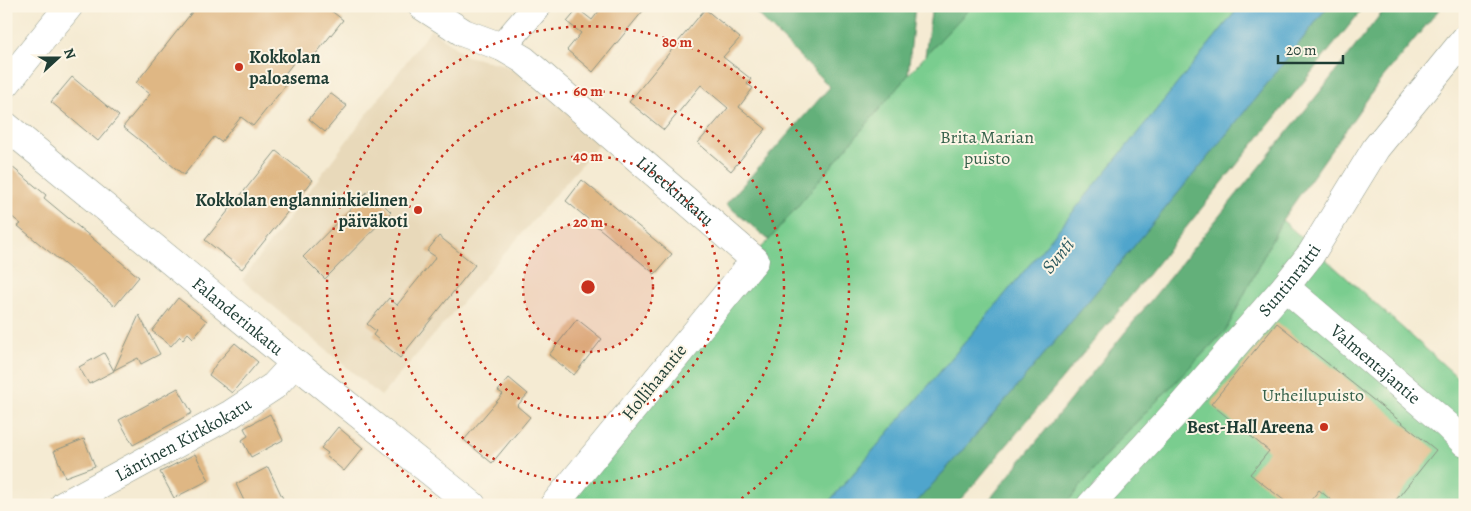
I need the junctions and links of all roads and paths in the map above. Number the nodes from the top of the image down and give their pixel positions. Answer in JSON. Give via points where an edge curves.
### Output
{"nodes":[{"id":1,"x":69,"y":6,"type":"edge"},
{"id":2,"x":422,"y":6,"type":"edge"},
{"id":3,"x":537,"y":6,"type":"edge"},
{"id":4,"x":1465,"y":39,"type":"edge"},
{"id":5,"x":502,"y":47,"type":"junction"},
{"id":6,"x":6,"y":84,"type":"edge"},
{"id":7,"x":6,"y":126,"type":"edge"},
{"id":8,"x":755,"y":260,"type":"joint"},
{"id":9,"x":1285,"y":287,"type":"junction"},
{"id":10,"x":295,"y":363,"type":"junction"},
{"id":11,"x":1465,"y":443,"type":"edge"},
{"id":12,"x":64,"y":505,"type":"edge"},
{"id":13,"x":472,"y":505,"type":"edge"},
{"id":14,"x":554,"y":505,"type":"edge"},
{"id":15,"x":1091,"y":505,"type":"edge"}],
"edges":[{"from":1,"to":6,"type":"street"},
{"from":2,"to":5,"type":"street","name":"Libeckinkatu","via":[[464,33]]},
{"from":3,"to":5,"type":"street"},
{"from":4,"to":9,"type":"street","name":"Suntinraitti","via":[[1376,148],[1311,254]]},
{"from":5,"to":8,"type":"street","name":"Libeckinkatu","via":[[524,60]]},
{"from":7,"to":10,"type":"street","name":"Falanderinkatu"},
{"from":8,"to":14,"type":"street","name":"Hollihaantie"},
{"from":9,"to":11,"type":"street","name":"Valmentajantie"},
{"from":9,"to":15,"type":"street","name":"Suntinraitti"},
{"from":10,"to":12,"type":"street","name":"Läntinen Kirkkokatu","via":[[274,386],[231,414]]},
{"from":10,"to":13,"type":"street","name":"Falanderinkatu"}]}
